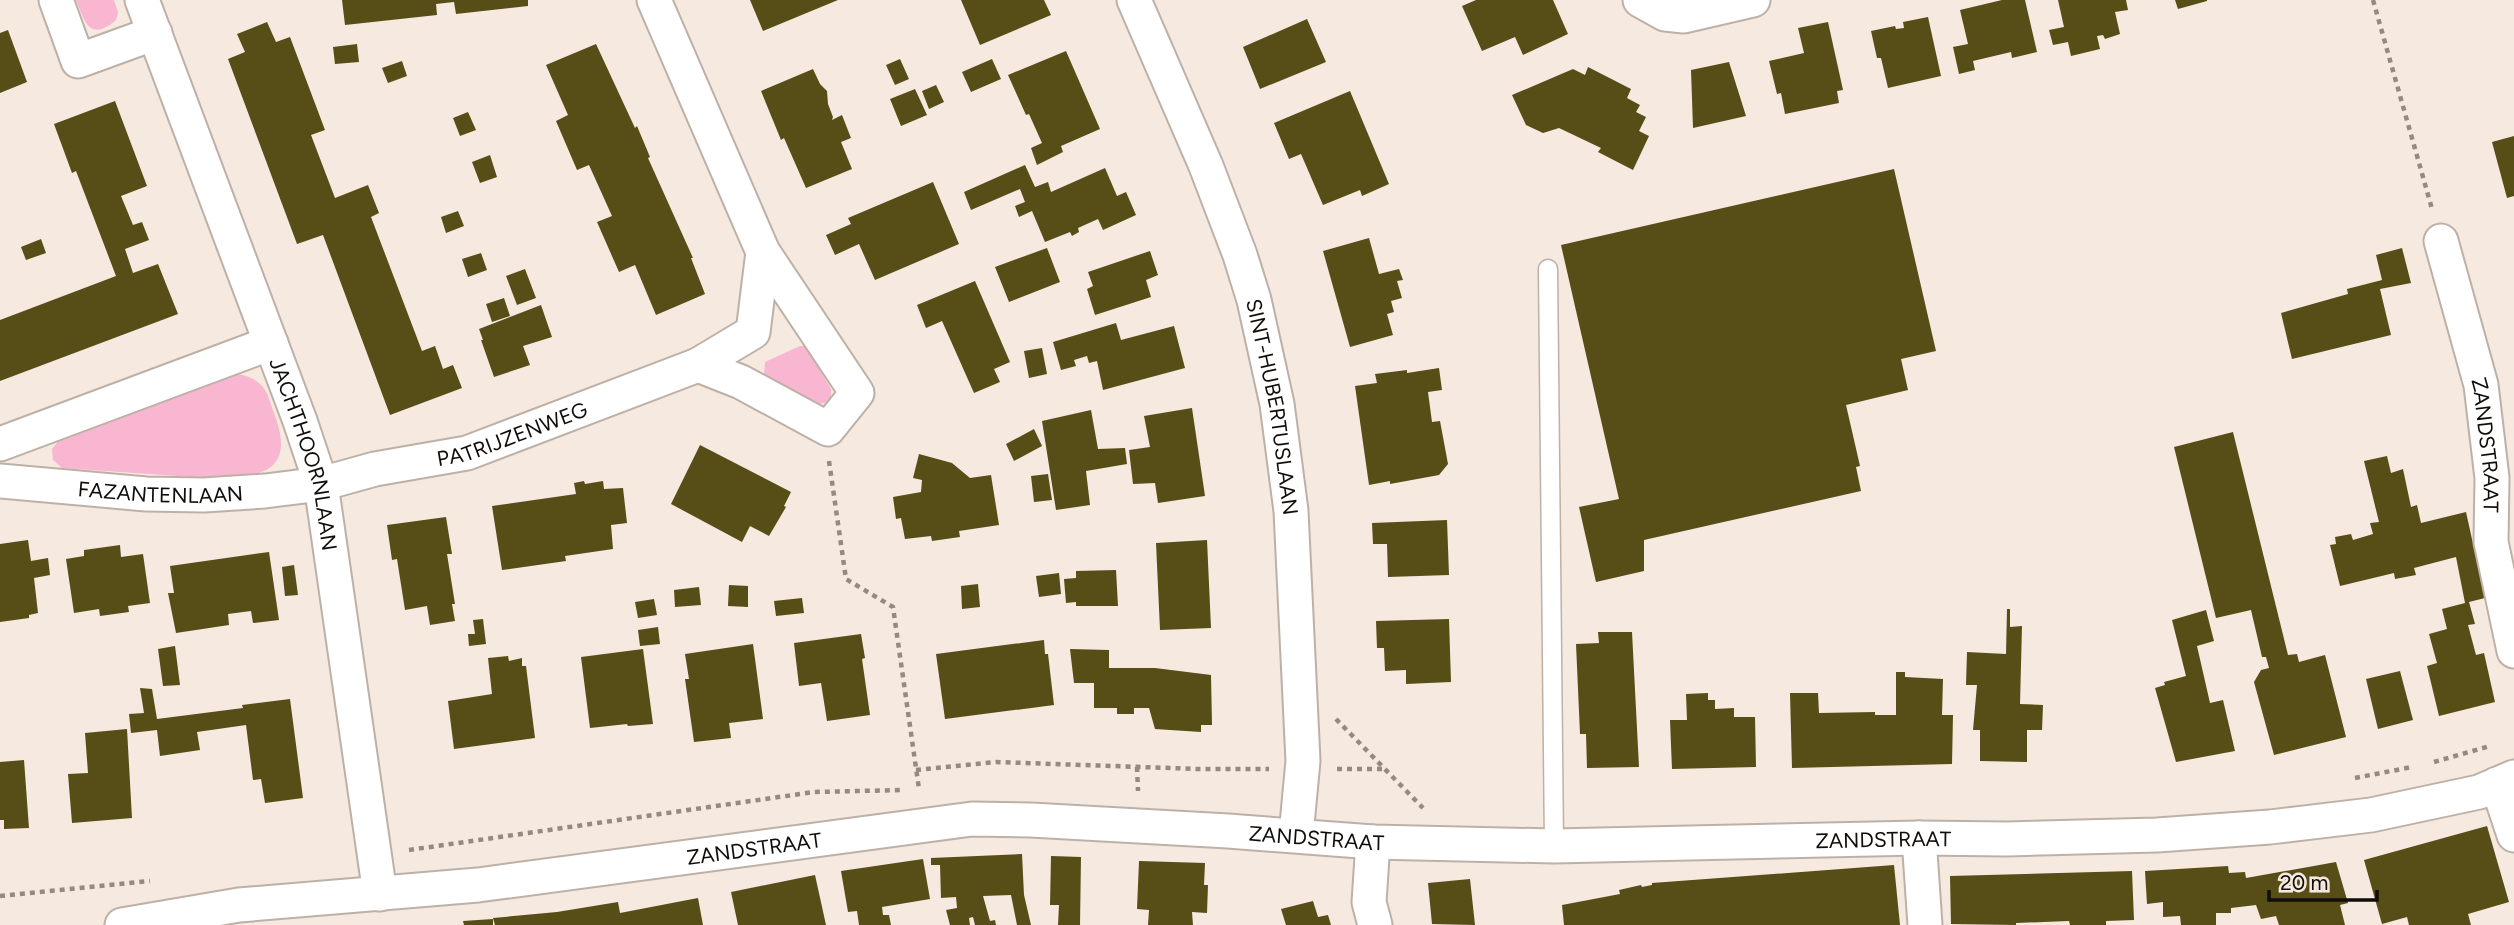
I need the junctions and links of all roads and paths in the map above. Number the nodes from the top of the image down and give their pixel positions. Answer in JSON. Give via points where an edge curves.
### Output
{"nodes":[{"id":1,"x":56,"y":0,"type":"edge"},
{"id":2,"x":142,"y":0,"type":"edge"},
{"id":3,"x":654,"y":0,"type":"edge"},
{"id":4,"x":1134,"y":0,"type":"edge"},
{"id":5,"x":1640,"y":0,"type":"edge"},
{"id":6,"x":1753,"y":0,"type":"edge"},
{"id":7,"x":2373,"y":0,"type":"edge"},
{"id":8,"x":155,"y":33,"type":"junction"},
{"id":9,"x":2441,"y":241,"type":"joint"},
{"id":10,"x":763,"y":252,"type":"junction"},
{"id":11,"x":1548,"y":269,"type":"dead end"},
{"id":12,"x":271,"y":343,"type":"junction"},
{"id":13,"x":698,"y":365,"type":"junction"},
{"id":14,"x":828,"y":429,"type":"junction"},
{"id":15,"x":0,"y":444,"type":"edge"},
{"id":16,"x":0,"y":481,"type":"edge"},
{"id":17,"x":321,"y":484,"type":"junction"},
{"id":18,"x":2514,"y":651,"type":"edge"},
{"id":19,"x":1330,"y":713,"type":"dead end"},
{"id":20,"x":1138,"y":767,"type":"junction"},
{"id":21,"x":1303,"y":769,"type":"junction"},
{"id":22,"x":1385,"y":769,"type":"junction"},
{"id":23,"x":916,"y":770,"type":"junction"},
{"id":24,"x":2505,"y":781,"type":"edge"},
{"id":25,"x":919,"y":789,"type":"dead end"},
{"id":26,"x":1138,"y":795,"type":"dead end"},
{"id":27,"x":1428,"y":814,"type":"dead end"},
{"id":28,"x":1296,"y":835,"type":"junction"},
{"id":29,"x":2514,"y":835,"type":"edge"},
{"id":30,"x":1919,"y":838,"type":"junction"},
{"id":31,"x":1373,"y":842,"type":"junction"},
{"id":32,"x":1554,"y":846,"type":"junction"},
{"id":33,"x":380,"y":894,"type":"junction"},
{"id":34,"x":122,"y":925,"type":"edge"},
{"id":35,"x":1374,"y":925,"type":"edge"},
{"id":36,"x":1925,"y":925,"type":"edge"}],
"edges":[{"from":1,"to":8,"type":"street","via":[[78,61]]},
{"from":2,"to":8,"type":"street","name":"JACHTHOORNLAAN"},
{"from":3,"to":10,"type":"street"},
{"from":4,"to":21,"type":"street","name":"SINT-HUBERTUSLAAN","via":[[1206,166],[1254,300],[1291,511]]},
{"from":5,"to":6,"type":"street","via":[[1665,14],[1684,16]]},
{"from":7,"to":9,"type":"path"},
{"from":8,"to":12,"type":"street","name":"JACHTHOORNLAAN"},
{"from":9,"to":18,"type":"street","name":"ZANDSTRAAT","via":[[2480,385],[2492,478],[2491,542]]},
{"from":10,"to":13,"type":"street","name":"PATRIJZENWEG","via":[[753,332]]},
{"from":10,"to":14,"type":"street","via":[[857,393]]},
{"from":11,"to":32,"type":"lane"},
{"from":12,"to":15,"type":"street"},
{"from":12,"to":17,"type":"street","name":"JACHTHOORNLAAN"},
{"from":13,"to":14,"type":"street","via":[[741,382]]},
{"from":13,"to":17,"type":"street","name":"PATRIJZENWEG","via":[[467,453]]},
{"from":14,"to":23,"type":"path","via":[[846,579],[893,607]]},
{"from":16,"to":17,"type":"street","name":"FAZANTENLAAN","via":[[170,495]]},
{"from":17,"to":33,"type":"street","name":"JACHTHOORNLAAN"},
{"from":19,"to":22,"type":"path"},
{"from":20,"to":21,"type":"path"},
{"from":20,"to":23,"type":"path","via":[[996,762]]},
{"from":20,"to":26,"type":"path"},
{"from":21,"to":22,"type":"path"},
{"from":21,"to":28,"type":"street","name":"SINT-HUBERTUSLAAN"},
{"from":22,"to":27,"type":"path"},
{"from":23,"to":25,"type":"path"},
{"from":24,"to":29,"type":"street"},
{"from":24,"to":30,"type":"street","name":"ZANDSTRAAT","via":[[2479,792],[2371,815],[2270,827],[2157,835]]},
{"from":28,"to":31,"type":"street","name":"ZANDSTRAAT"},
{"from":28,"to":33,"type":"street","name":"ZANDSTRAAT","via":[[972,819]]},
{"from":30,"to":32,"type":"street","name":"ZANDSTRAAT"},
{"from":30,"to":36,"type":"street"},
{"from":31,"to":32,"type":"street","name":"ZANDSTRAAT"},
{"from":31,"to":35,"type":"street","via":[[1369,902]]},
{"from":33,"to":34,"type":"street","name":"ZANDSTRAAT","via":[[239,905]]}]}
